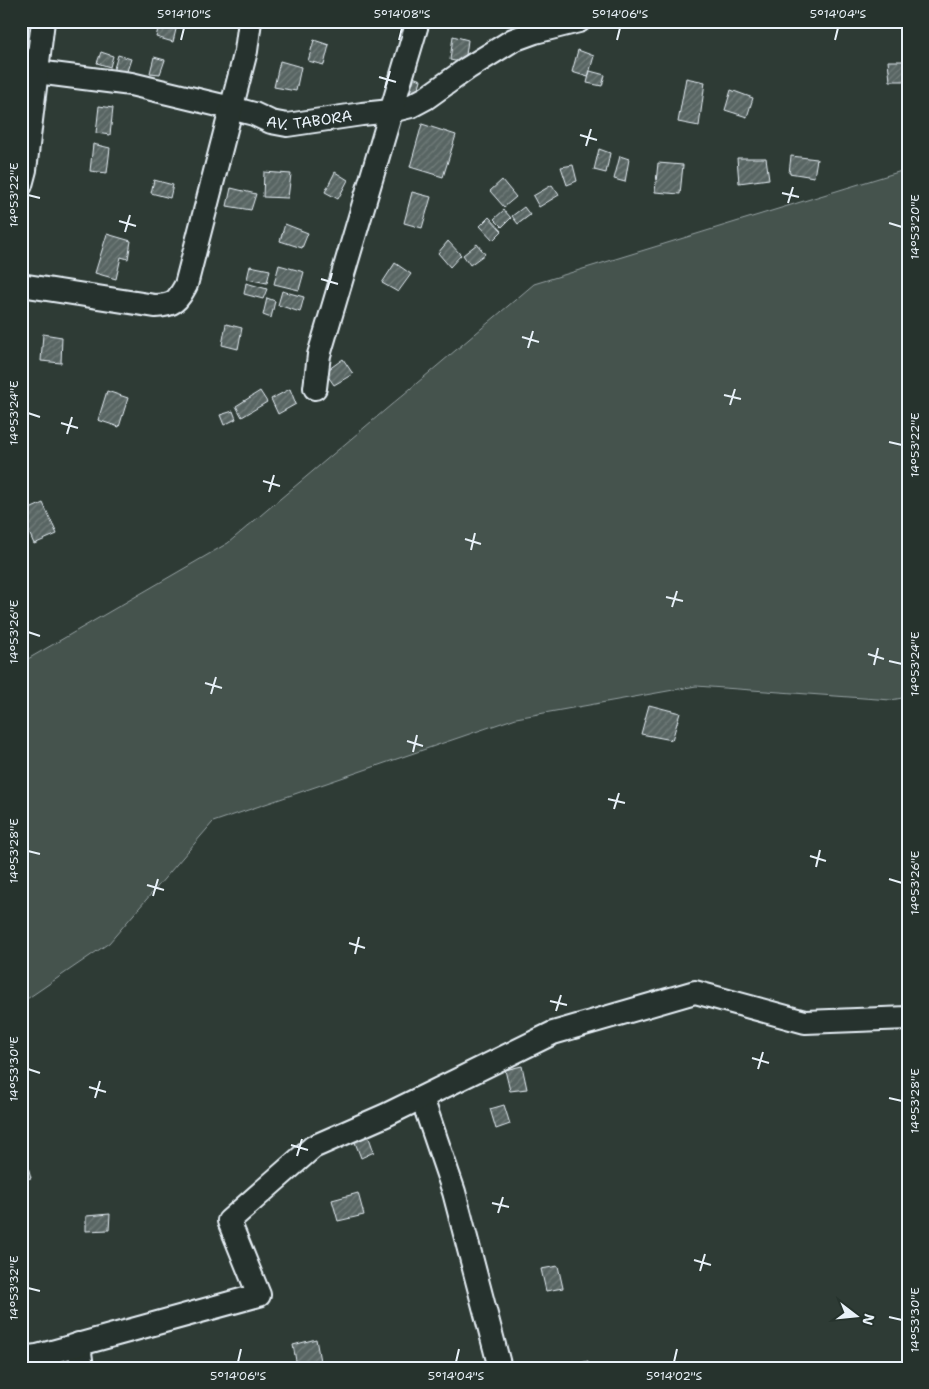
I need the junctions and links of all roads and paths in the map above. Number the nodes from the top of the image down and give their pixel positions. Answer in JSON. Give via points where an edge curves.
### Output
{"nodes":[{"id":1,"x":44,"y":21,"type":"edge"},
{"id":2,"x":250,"y":21,"type":"edge"},
{"id":3,"x":418,"y":21,"type":"edge"},
{"id":4,"x":579,"y":21,"type":"edge"},
{"id":5,"x":30,"y":71,"type":"edge"},
{"id":6,"x":231,"y":108,"type":"junction"},
{"id":7,"x":391,"y":111,"type":"junction"},
{"id":8,"x":21,"y":185,"type":"edge"},
{"id":9,"x":21,"y":285,"type":"edge"},
{"id":10,"x":315,"y":388,"type":"dead end"},
{"id":11,"x":908,"y":1018,"type":"edge"},
{"id":12,"x":422,"y":1098,"type":"junction"},
{"id":13,"x":79,"y":1344,"type":"junction"},
{"id":14,"x":21,"y":1358,"type":"edge"},
{"id":15,"x":82,"y":1368,"type":"edge"},
{"id":16,"x":500,"y":1368,"type":"edge"}],
"edges":[{"from":1,"to":5,"type":"street"},
{"from":2,"to":6,"type":"street"},
{"from":3,"to":7,"type":"street"},
{"from":4,"to":7,"type":"street","name":"AV. TABORA","via":[[513,40],[426,98]]},
{"from":5,"to":6,"type":"street","name":"AV. TABORA","via":[[132,84]]},
{"from":5,"to":8,"type":"street","via":[[25,170]]},
{"from":6,"to":7,"type":"street","name":"AV. TABORA","via":[[287,125]]},
{"from":6,"to":9,"type":"street","via":[[186,285],[178,300],[155,306]]},
{"from":7,"to":10,"type":"street","via":[[319,355]]},
{"from":11,"to":12,"type":"street","via":[[805,1022],[695,992],[553,1033]]},
{"from":12,"to":13,"type":"street","via":[[313,1147],[229,1221],[259,1295]]},
{"from":12,"to":16,"type":"street","via":[[454,1192]]},
{"from":13,"to":14,"type":"street"},
{"from":13,"to":15,"type":"street"}]}
